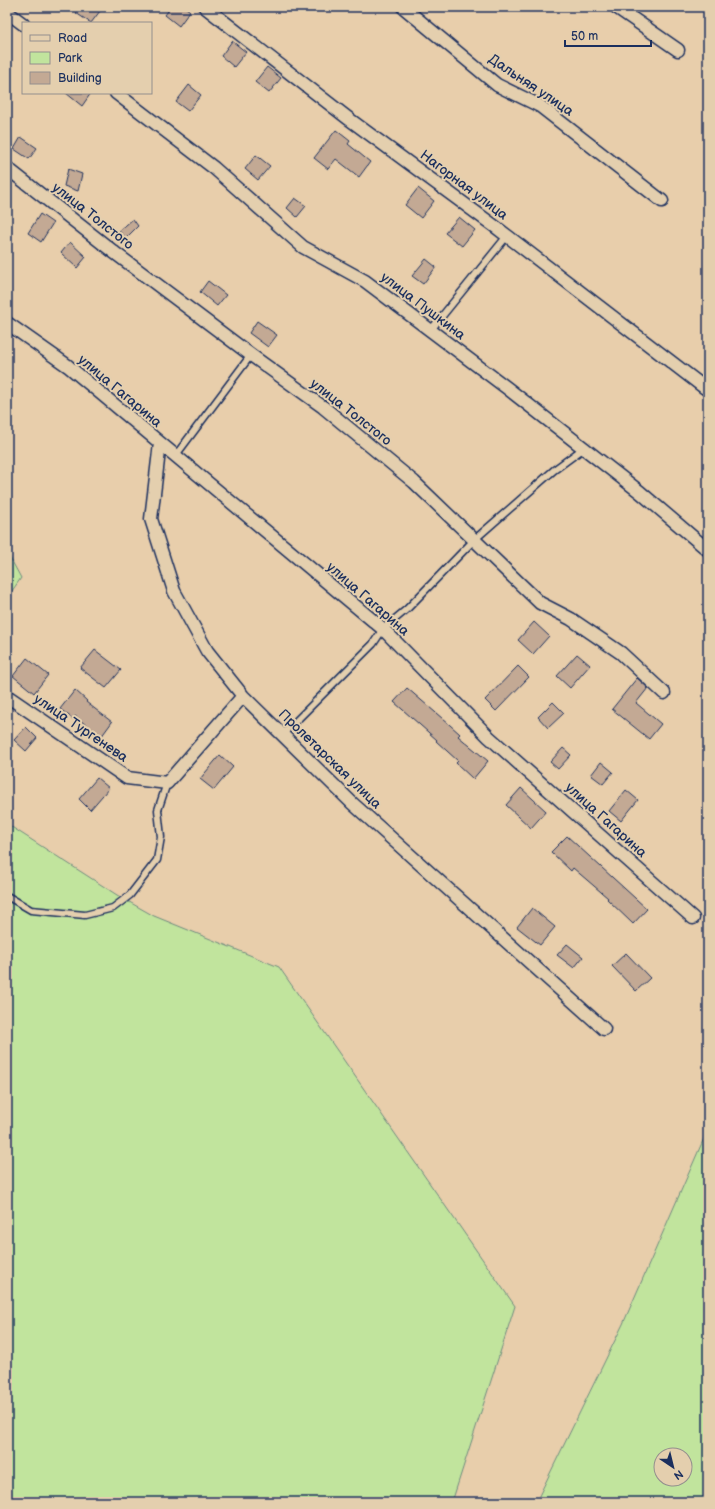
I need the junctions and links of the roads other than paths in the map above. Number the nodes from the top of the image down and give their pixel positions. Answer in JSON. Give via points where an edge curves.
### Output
{"nodes":[{"id":1,"x":206,"y":7,"type":"edge"},
{"id":2,"x":403,"y":7,"type":"edge"},
{"id":3,"x":616,"y":7,"type":"edge"},
{"id":4,"x":7,"y":12,"type":"edge"},
{"id":5,"x":22,"y":23,"type":"edge"},
{"id":6,"x":678,"y":50,"type":"dead end"},
{"id":7,"x":117,"y":94,"type":"edge"},
{"id":8,"x":7,"y":168,"type":"edge"},
{"id":9,"x":662,"y":201,"type":"dead end"},
{"id":10,"x":507,"y":236,"type":"junction"},
{"id":11,"x":7,"y":323,"type":"edge"},
{"id":12,"x":430,"y":331,"type":"junction"},
{"id":13,"x":252,"y":356,"type":"junction"},
{"id":14,"x":705,"y":388,"type":"dead end"},
{"id":15,"x":160,"y":443,"type":"junction"},
{"id":16,"x":584,"y":448,"type":"junction"},
{"id":17,"x":176,"y":456,"type":"junction"},
{"id":18,"x":474,"y":540,"type":"junction"},
{"id":19,"x":708,"y":550,"type":"edge"},
{"id":20,"x":383,"y":629,"type":"junction"},
{"id":21,"x":664,"y":693,"type":"dead end"},
{"id":22,"x":7,"y":696,"type":"edge"},
{"id":23,"x":243,"y":696,"type":"junction"},
{"id":24,"x":283,"y":734,"type":"junction"},
{"id":25,"x":167,"y":783,"type":"junction"},
{"id":26,"x":7,"y":896,"type":"edge"},
{"id":27,"x":693,"y":918,"type":"dead end"},
{"id":28,"x":604,"y":1029,"type":"dead end"}],
"edges":[{"from":1,"to":10,"type":"street","name":"Нагорная улица","via":[[349,119]]},
{"from":2,"to":9,"type":"street","name":"Дальняя улица","via":[[497,85],[540,106]]},
{"from":3,"to":6,"type":"street"},
{"from":4,"to":5,"type":"street"},
{"from":7,"to":12,"type":"street","name":"улица Пушкина","via":[[214,168],[304,247],[365,281]]},
{"from":8,"to":13,"type":"street","name":"улица Толстого"},
{"from":10,"to":12,"type":"lane"},
{"from":10,"to":14,"type":"street","name":"Нагорная улица"},
{"from":11,"to":15,"type":"street","name":"улица Гагарина","via":[[68,366]]},
{"from":12,"to":16,"type":"street","name":"улица Пушкина"},
{"from":13,"to":17,"type":"lane"},
{"from":13,"to":18,"type":"street","name":"улица Толстого","via":[[324,407],[408,477]]},
{"from":15,"to":17,"type":"street","name":"улица Гагарина"},
{"from":15,"to":23,"type":"street","name":"Пролетарская улица","via":[[151,519],[174,591],[207,651]]},
{"from":16,"to":18,"type":"lane","via":[[554,470]]},
{"from":16,"to":19,"type":"street","name":"улица Пушкина"},
{"from":17,"to":20,"type":"street","name":"улица Гагарина"},
{"from":18,"to":20,"type":"lane","via":[[408,609]]},
{"from":18,"to":21,"type":"street","name":"улица Толстого","via":[[540,603],[571,619],[621,652]]},
{"from":20,"to":24,"type":"lane","via":[[373,644]]},
{"from":20,"to":27,"type":"street","name":"улица Гагарина","via":[[489,737]]},
{"from":22,"to":25,"type":"street","name":"улица Тургенева","via":[[127,778]]},
{"from":23,"to":24,"type":"street","name":"Пролетарская улица"},
{"from":23,"to":25,"type":"street"},
{"from":24,"to":28,"type":"street","name":"Пролетарская улица","via":[[352,802]]},
{"from":25,"to":26,"type":"lane","via":[[158,810],[161,837],[157,860],[130,895],[113,908],[85,915],[31,910]]}]}
